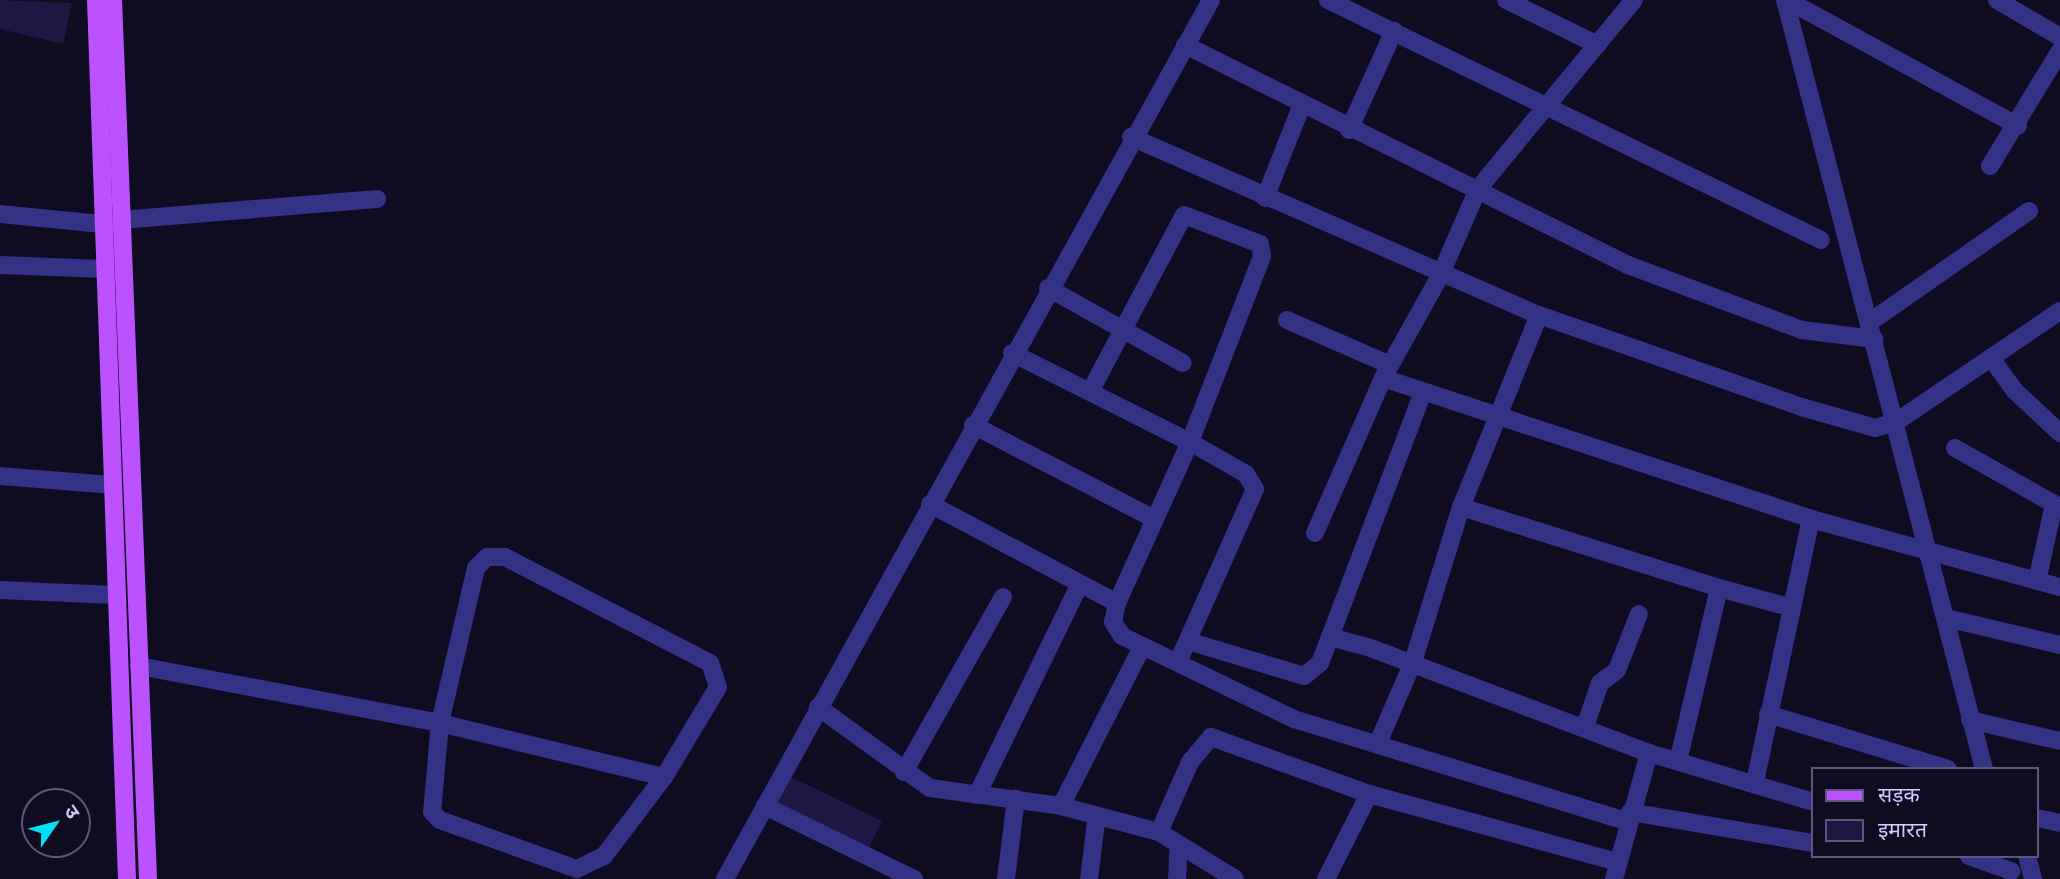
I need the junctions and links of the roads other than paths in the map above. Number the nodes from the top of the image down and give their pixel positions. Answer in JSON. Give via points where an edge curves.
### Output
{"nodes":[{"id":1,"x":96,"y":0,"type":"edge"},
{"id":2,"x":113,"y":0,"type":"edge"},
{"id":3,"x":1211,"y":0,"type":"edge"},
{"id":4,"x":1328,"y":0,"type":"edge"},
{"id":5,"x":1506,"y":0,"type":"edge"},
{"id":6,"x":1786,"y":0,"type":"edge"},
{"id":7,"x":1997,"y":0,"type":"edge"},
{"id":8,"x":1626,"y":3,"type":"edge"},
{"id":9,"x":1394,"y":31,"type":"junction"},
{"id":10,"x":2060,"y":37,"type":"edge"},
{"id":11,"x":1185,"y":45,"type":"junction"},
{"id":12,"x":1598,"y":45,"type":"junction"},
{"id":13,"x":2060,"y":51,"type":"edge"},
{"id":14,"x":1548,"y":106,"type":"junction"},
{"id":15,"x":1301,"y":107,"type":"junction"},
{"id":16,"x":2018,"y":126,"type":"junction"},
{"id":17,"x":1349,"y":130,"type":"junction"},
{"id":18,"x":1131,"y":137,"type":"junction"},
{"id":19,"x":1990,"y":166,"type":"dead end"},
{"id":20,"x":1478,"y":189,"type":"junction"},
{"id":21,"x":1265,"y":198,"type":"junction"},
{"id":22,"x":377,"y":199,"type":"dead end"},
{"id":23,"x":2029,"y":211,"type":"dead end"},
{"id":24,"x":0,"y":214,"type":"edge"},
{"id":25,"x":121,"y":220,"type":"junction"},
{"id":26,"x":102,"y":224,"type":"junction"},
{"id":27,"x":1821,"y":240,"type":"dead end"},
{"id":28,"x":0,"y":265,"type":"edge"},
{"id":29,"x":104,"y":269,"type":"junction"},
{"id":30,"x":1440,"y":276,"type":"junction"},
{"id":31,"x":1048,"y":288,"type":"junction"},
{"id":32,"x":2060,"y":311,"type":"edge"},
{"id":33,"x":1539,"y":315,"type":"junction"},
{"id":34,"x":1287,"y":320,"type":"dead end"},
{"id":35,"x":1121,"y":327,"type":"junction"},
{"id":36,"x":1865,"y":335,"type":"junction"},
{"id":37,"x":1012,"y":353,"type":"junction"},
{"id":38,"x":1991,"y":358,"type":"junction"},
{"id":39,"x":1183,"y":363,"type":"dead end"},
{"id":40,"x":1386,"y":371,"type":"junction"},
{"id":41,"x":1090,"y":392,"type":"junction"},
{"id":42,"x":1423,"y":392,"type":"junction"},
{"id":43,"x":1497,"y":414,"type":"junction"},
{"id":44,"x":973,"y":425,"type":"junction"},
{"id":45,"x":1886,"y":425,"type":"junction"},
{"id":46,"x":2060,"y":433,"type":"edge"},
{"id":47,"x":1190,"y":442,"type":"junction"},
{"id":48,"x":1955,"y":448,"type":"dead end"},
{"id":49,"x":0,"y":476,"type":"edge"},
{"id":50,"x":111,"y":485,"type":"junction"},
{"id":51,"x":930,"y":504,"type":"junction"},
{"id":52,"x":1461,"y":507,"type":"junction"},
{"id":53,"x":1154,"y":519,"type":"junction"},
{"id":54,"x":1811,"y":519,"type":"junction"},
{"id":55,"x":1315,"y":533,"type":"dead end"},
{"id":56,"x":1927,"y":552,"type":"junction"},
{"id":57,"x":2036,"y":581,"type":"junction"},
{"id":58,"x":1080,"y":584,"type":"junction"},
{"id":59,"x":2060,"y":587,"type":"edge"},
{"id":60,"x":1719,"y":588,"type":"junction"},
{"id":61,"x":0,"y":590,"type":"edge"},
{"id":62,"x":115,"y":595,"type":"junction"},
{"id":63,"x":1003,"y":597,"type":"dead end"},
{"id":64,"x":1117,"y":603,"type":"junction"},
{"id":65,"x":1790,"y":607,"type":"junction"},
{"id":66,"x":1639,"y":614,"type":"dead end"},
{"id":67,"x":1946,"y":618,"type":"junction"},
{"id":68,"x":1330,"y":637,"type":"junction"},
{"id":69,"x":1188,"y":641,"type":"junction"},
{"id":70,"x":2060,"y":645,"type":"edge"},
{"id":71,"x":1142,"y":647,"type":"junction"},
{"id":72,"x":1178,"y":662,"type":"junction"},
{"id":73,"x":1413,"y":662,"type":"junction"},
{"id":74,"x":139,"y":666,"type":"junction"},
{"id":75,"x":818,"y":708,"type":"junction"},
{"id":76,"x":1768,"y":714,"type":"junction"},
{"id":77,"x":1970,"y":720,"type":"junction"},
{"id":78,"x":440,"y":723,"type":"junction"},
{"id":79,"x":1585,"y":727,"type":"junction"},
{"id":80,"x":2060,"y":741,"type":"edge"},
{"id":81,"x":1377,"y":745,"type":"junction"},
{"id":82,"x":1649,"y":752,"type":"junction"},
{"id":83,"x":1678,"y":761,"type":"junction"},
{"id":84,"x":1941,"y":767,"type":"edge"},
{"id":85,"x":1983,"y":767,"type":"edge"},
{"id":86,"x":904,"y":772,"type":"junction"},
{"id":87,"x":664,"y":777,"type":"junction"},
{"id":88,"x":1755,"y":782,"type":"junction"},
{"id":89,"x":1369,"y":794,"type":"junction"},
{"id":90,"x":977,"y":795,"type":"junction"},
{"id":91,"x":1016,"y":799,"type":"junction"},
{"id":92,"x":1812,"y":802,"type":"edge"},
{"id":93,"x":765,"y":806,"type":"junction"},
{"id":94,"x":1061,"y":806,"type":"junction"},
{"id":95,"x":1097,"y":815,"type":"junction"},
{"id":96,"x":1629,"y":817,"type":"junction"},
{"id":97,"x":2039,"y":818,"type":"edge"},
{"id":98,"x":2060,"y":822,"type":"edge"},
{"id":99,"x":1159,"y":832,"type":"junction"},
{"id":100,"x":1812,"y":843,"type":"edge"},
{"id":101,"x":1179,"y":845,"type":"junction"},
{"id":102,"x":1975,"y":858,"type":"edge"},
{"id":103,"x":2027,"y":858,"type":"edge"},
{"id":104,"x":2011,"y":869,"type":"edge"},
{"id":105,"x":1616,"y":871,"type":"edge"},
{"id":106,"x":127,"y":879,"type":"edge"},
{"id":107,"x":148,"y":879,"type":"edge"},
{"id":108,"x":725,"y":879,"type":"edge"},
{"id":109,"x":914,"y":879,"type":"edge"},
{"id":110,"x":1006,"y":879,"type":"edge"},
{"id":111,"x":1088,"y":879,"type":"edge"},
{"id":112,"x":1177,"y":879,"type":"edge"},
{"id":113,"x":1235,"y":879,"type":"edge"},
{"id":114,"x":1326,"y":879,"type":"edge"},
{"id":115,"x":2033,"y":879,"type":"edge"}],
"edges":[{"from":1,"to":26,"type":"main road"},
{"from":2,"to":25,"type":"main road"},
{"from":3,"to":11,"type":"street"},
{"from":4,"to":9,"type":"street"},
{"from":5,"to":12,"type":"street"},
{"from":6,"to":16,"type":"street"},
{"from":6,"to":36,"type":"street"},
{"from":7,"to":10,"type":"street"},
{"from":8,"to":12,"type":"street"},
{"from":9,"to":14,"type":"street"},
{"from":9,"to":17,"type":"street"},
{"from":11,"to":15,"type":"street"},
{"from":11,"to":18,"type":"street"},
{"from":12,"to":14,"type":"street"},
{"from":13,"to":16,"type":"street"},
{"from":14,"to":20,"type":"street"},
{"from":14,"to":27,"type":"street"},
{"from":15,"to":17,"type":"street"},
{"from":15,"to":21,"type":"street"},
{"from":16,"to":19,"type":"street"},
{"from":17,"to":20,"type":"street"},
{"from":18,"to":21,"type":"street"},
{"from":18,"to":31,"type":"street"},
{"from":20,"to":30,"type":"street"},
{"from":20,"to":36,"type":"street","via":[[1628,265],[1723,304]]},
{"from":21,"to":30,"type":"street"},
{"from":22,"to":25,"type":"street"},
{"from":23,"to":36,"type":"street"},
{"from":24,"to":26,"type":"street"},
{"from":25,"to":74,"type":"main road"},
{"from":26,"to":29,"type":"main road"},
{"from":28,"to":29,"type":"street"},
{"from":29,"to":50,"type":"main road"},
{"from":30,"to":33,"type":"street"},
{"from":30,"to":40,"type":"street"},
{"from":31,"to":35,"type":"street"},
{"from":31,"to":37,"type":"street"},
{"from":32,"to":38,"type":"street"},
{"from":33,"to":43,"type":"street"},
{"from":33,"to":45,"type":"street"},
{"from":34,"to":40,"type":"street"},
{"from":35,"to":39,"type":"street"},
{"from":35,"to":41,"type":"street"},
{"from":35,"to":47,"type":"street","via":[[1184,215],[1260,244],[1262,256]]},
{"from":36,"to":45,"type":"street"},
{"from":37,"to":41,"type":"street"},
{"from":37,"to":44,"type":"street"},
{"from":38,"to":45,"type":"street"},
{"from":38,"to":46,"type":"street","via":[[2015,391]]},
{"from":40,"to":42,"type":"street"},
{"from":40,"to":55,"type":"street"},
{"from":41,"to":47,"type":"street"},
{"from":42,"to":43,"type":"street"},
{"from":42,"to":68,"type":"street"},
{"from":43,"to":52,"type":"street"},
{"from":43,"to":54,"type":"street"},
{"from":44,"to":51,"type":"street"},
{"from":44,"to":53,"type":"street"},
{"from":45,"to":56,"type":"street"},
{"from":47,"to":53,"type":"street"},
{"from":47,"to":69,"type":"street","via":[[1246,474],[1255,489]]},
{"from":48,"to":57,"type":"street","via":[[2054,504]]},
{"from":49,"to":50,"type":"street"},
{"from":50,"to":62,"type":"main road"},
{"from":51,"to":58,"type":"street"},
{"from":51,"to":75,"type":"street"},
{"from":52,"to":60,"type":"street"},
{"from":52,"to":73,"type":"street"},
{"from":53,"to":64,"type":"street"},
{"from":54,"to":56,"type":"street"},
{"from":54,"to":65,"type":"street"},
{"from":56,"to":57,"type":"street"},
{"from":56,"to":67,"type":"street"},
{"from":57,"to":59,"type":"street"},
{"from":58,"to":64,"type":"street"},
{"from":58,"to":90,"type":"street"},
{"from":60,"to":65,"type":"street"},
{"from":60,"to":83,"type":"street"},
{"from":61,"to":62,"type":"street"},
{"from":62,"to":106,"type":"main road"},
{"from":63,"to":86,"type":"street"},
{"from":64,"to":71,"type":"street","via":[[1116,630]]},
{"from":65,"to":76,"type":"street"},
{"from":66,"to":79,"type":"street","via":[[1617,670],[1600,683]]},
{"from":67,"to":70,"type":"street"},
{"from":67,"to":77,"type":"street"},
{"from":68,"to":69,"type":"street","via":[[1320,663],[1304,676]]},
{"from":68,"to":73,"type":"street"},
{"from":69,"to":72,"type":"street"},
{"from":71,"to":72,"type":"street"},
{"from":71,"to":94,"type":"street"},
{"from":72,"to":81,"type":"street","via":[[1294,719]]},
{"from":73,"to":79,"type":"street"},
{"from":73,"to":81,"type":"street"},
{"from":74,"to":78,"type":"street"},
{"from":74,"to":107,"type":"main road"},
{"from":75,"to":86,"type":"street"},
{"from":75,"to":93,"type":"street"},
{"from":76,"to":84,"type":"street"},
{"from":76,"to":88,"type":"street"},
{"from":77,"to":80,"type":"street"},
{"from":77,"to":85,"type":"street"},
{"from":78,"to":87,"type":"street"},
{"from":78,"to":87,"type":"street","via":[[432,812],[440,820],[566,866],[589,866],[604,856]]},
{"from":78,"to":87,"type":"street","via":[[476,568],[487,557],[505,557],[710,663],[718,687]]},
{"from":79,"to":82,"type":"street"},
{"from":81,"to":96,"type":"street"},
{"from":82,"to":83,"type":"street"},
{"from":82,"to":96,"type":"street"},
{"from":83,"to":88,"type":"street"},
{"from":86,"to":90,"type":"street","via":[[930,788]]},
{"from":88,"to":92,"type":"street"},
{"from":89,"to":99,"type":"street","via":[[1211,737],[1190,762]]},
{"from":89,"to":105,"type":"street"},
{"from":89,"to":114,"type":"street"},
{"from":90,"to":91,"type":"street"},
{"from":91,"to":94,"type":"street"},
{"from":91,"to":110,"type":"street"},
{"from":93,"to":108,"type":"street"},
{"from":93,"to":109,"type":"street"},
{"from":94,"to":95,"type":"street"},
{"from":95,"to":99,"type":"street"},
{"from":95,"to":111,"type":"street"},
{"from":96,"to":100,"type":"street"},
{"from":96,"to":105,"type":"street"},
{"from":97,"to":98,"type":"street"},
{"from":99,"to":101,"type":"street"},
{"from":101,"to":112,"type":"street"},
{"from":101,"to":113,"type":"street"},
{"from":102,"to":104,"type":"street"},
{"from":103,"to":115,"type":"street"}]}
